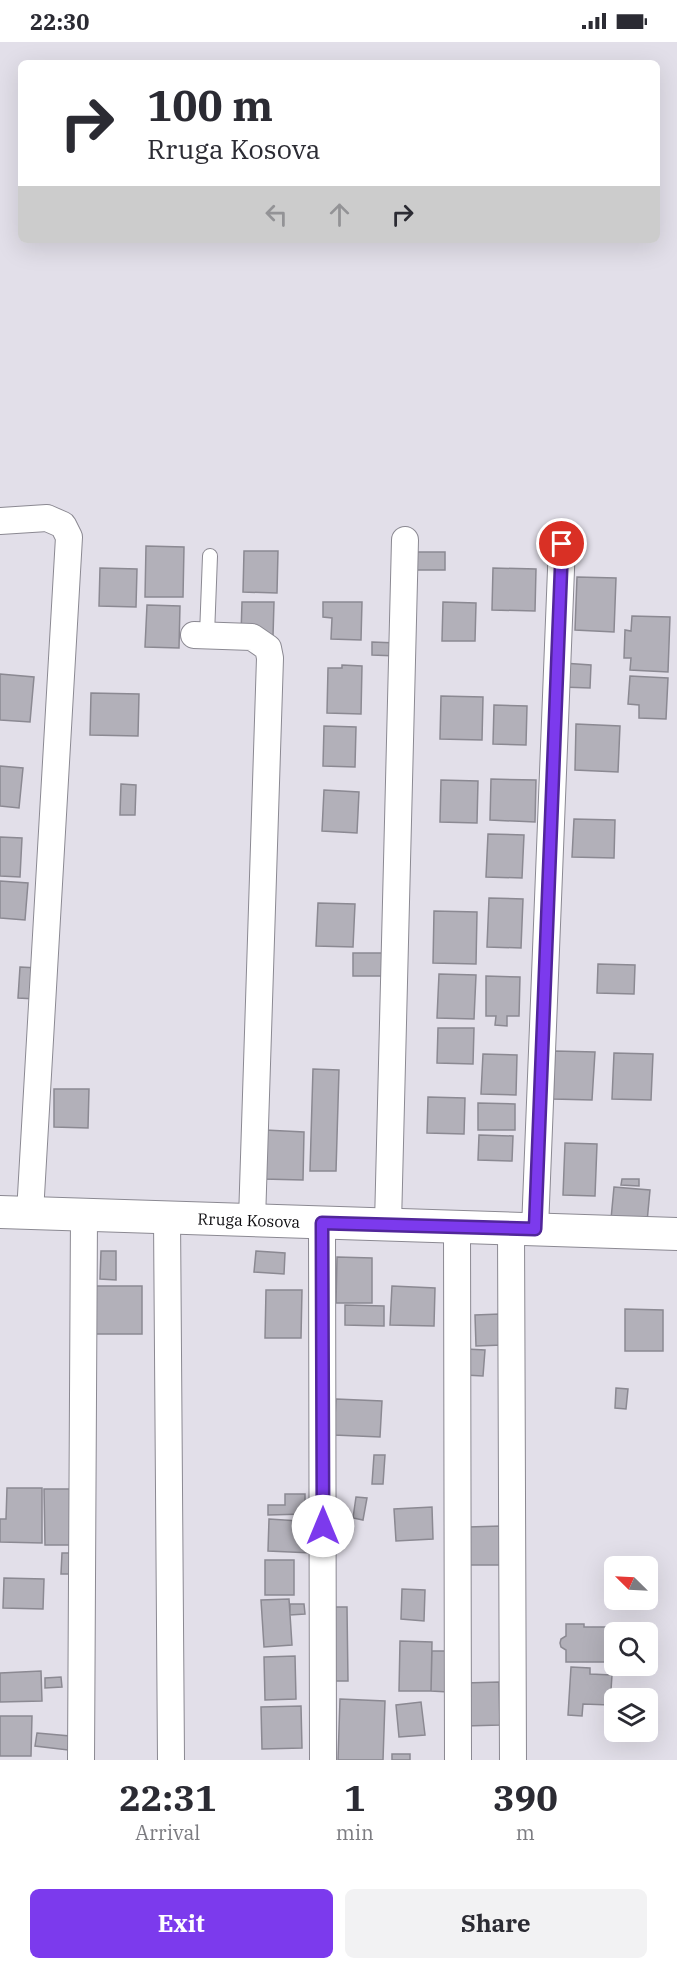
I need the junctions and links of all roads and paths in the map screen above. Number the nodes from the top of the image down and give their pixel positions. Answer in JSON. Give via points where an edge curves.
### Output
{"nodes":[{"id":1,"x":0,"y":520,"type":"edge"},
{"id":2,"x":405,"y":540,"type":"dead end"},
{"id":3,"x":562,"y":544,"type":"dead end"},
{"id":4,"x":210,"y":556,"type":"dead end"},
{"id":5,"x":201,"y":635,"type":"joint"},
{"id":6,"x":15,"y":1213,"type":"edge"},
{"id":7,"x":84,"y":1215,"type":"junction"},
{"id":8,"x":167,"y":1217,"type":"junction"},
{"id":9,"x":252,"y":1220,"type":"junction"},
{"id":10,"x":322,"y":1223,"type":"junction"},
{"id":11,"x":388,"y":1224,"type":"junction"},
{"id":12,"x":457,"y":1227,"type":"junction"},
{"id":13,"x":523,"y":1229,"type":"junction"},
{"id":14,"x":677,"y":1234,"type":"edge"},
{"id":15,"x":81,"y":1760,"type":"edge"},
{"id":16,"x":171,"y":1760,"type":"edge"},
{"id":17,"x":323,"y":1760,"type":"edge"},
{"id":18,"x":458,"y":1760,"type":"edge"},
{"id":19,"x":513,"y":1760,"type":"edge"}],
"edges":[{"from":1,"to":6,"type":"street","via":[[47,518],[63,525],[69,537]]},
{"from":2,"to":11,"type":"street"},
{"from":3,"to":13,"type":"street"},
{"from":4,"to":5,"type":"lane"},
{"from":5,"to":9,"type":"street","via":[[252,637],[268,648],[270,658]]},
{"from":6,"to":7,"type":"street","name":"Rruga Kosova"},
{"from":7,"to":8,"type":"street","name":"Rruga Kosova"},
{"from":7,"to":15,"type":"street"},
{"from":8,"to":9,"type":"street","name":"Rruga Kosova"},
{"from":8,"to":16,"type":"street"},
{"from":9,"to":10,"type":"street","name":"Rruga Kosova"},
{"from":10,"to":11,"type":"street","name":"Rruga Kosova"},
{"from":10,"to":17,"type":"street"},
{"from":11,"to":12,"type":"street","name":"Rruga Kosova"},
{"from":12,"to":13,"type":"street","name":"Rruga Kosova"},
{"from":12,"to":18,"type":"street"},
{"from":13,"to":14,"type":"street","name":"Rruga Kosova"},
{"from":13,"to":19,"type":"street"}]}
